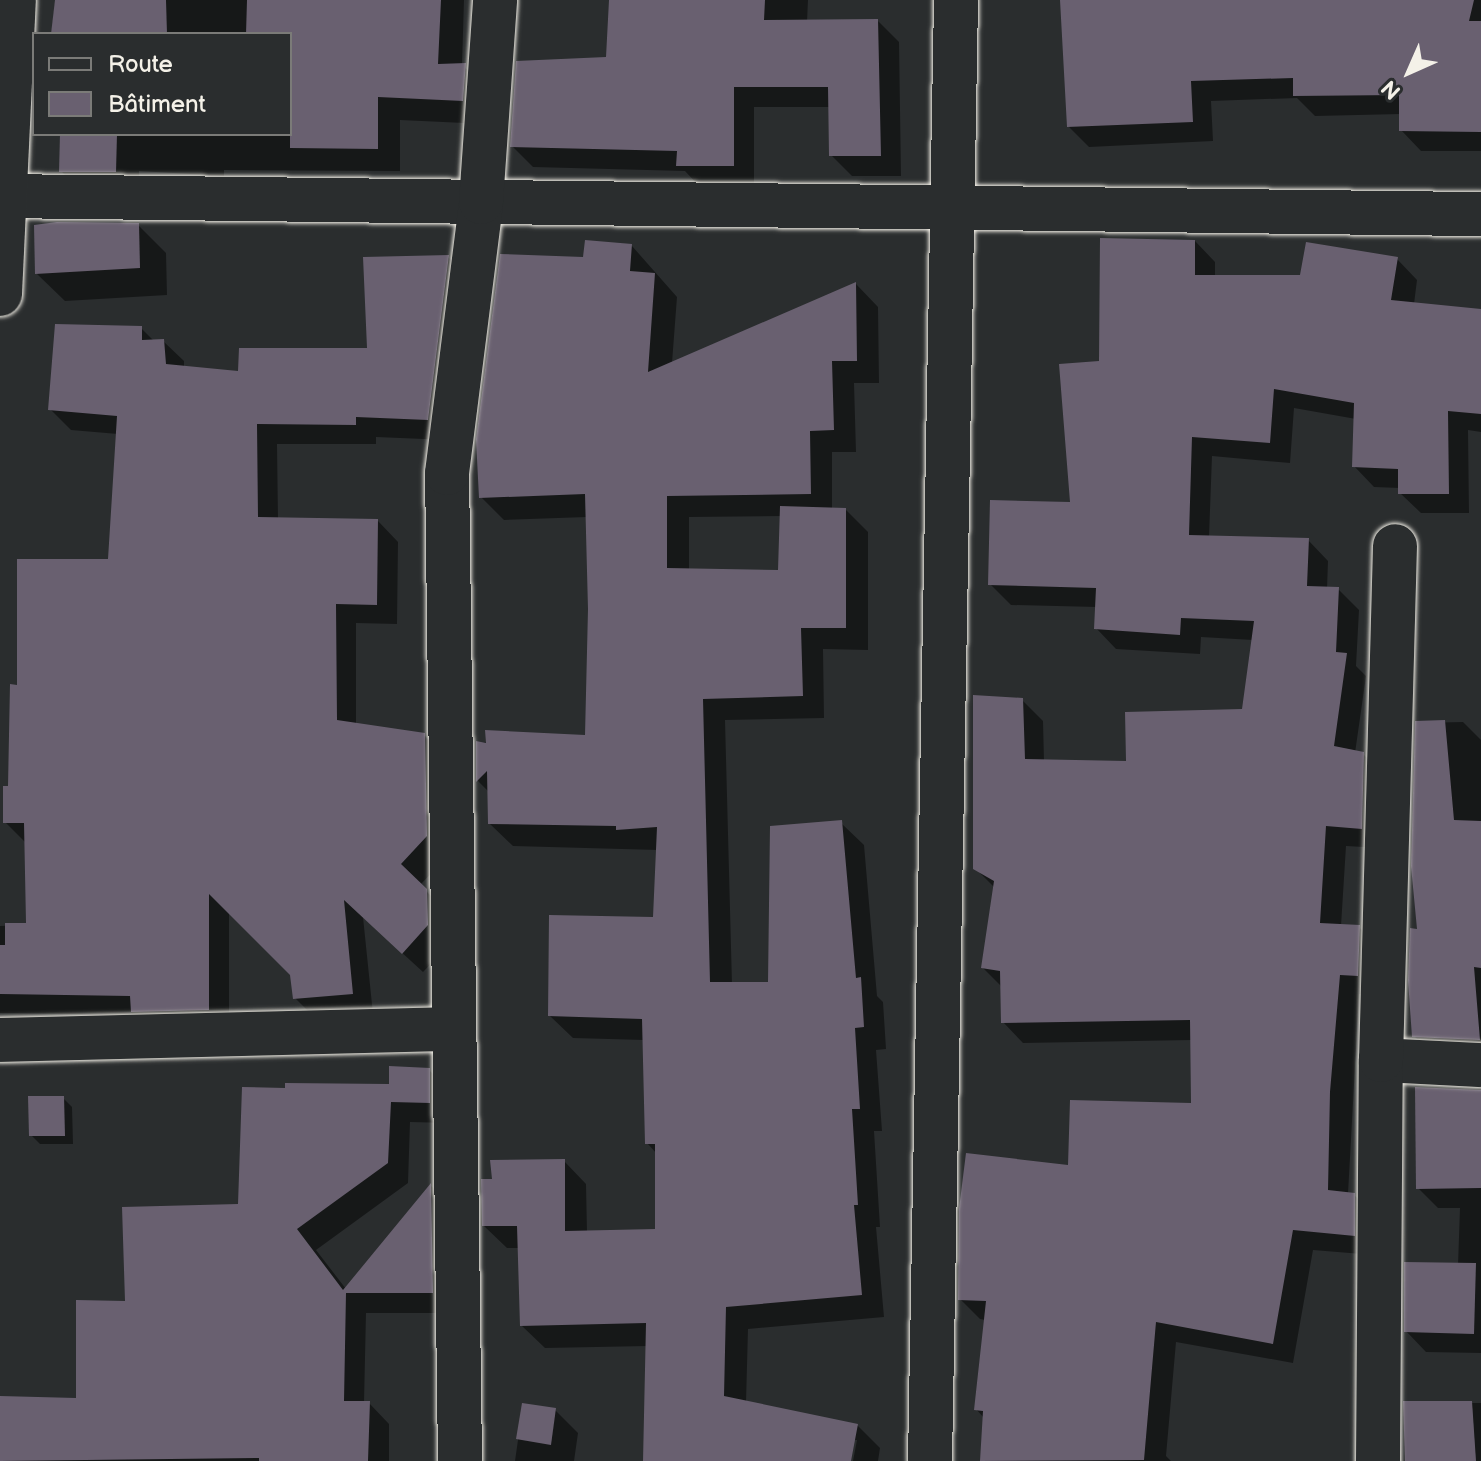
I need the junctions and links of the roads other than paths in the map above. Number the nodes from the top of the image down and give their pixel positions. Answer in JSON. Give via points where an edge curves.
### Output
{"nodes":[{"id":1,"x":14,"y":0,"type":"edge"},
{"id":2,"x":495,"y":0,"type":"edge"},
{"id":3,"x":956,"y":0,"type":"edge"},
{"id":4,"x":2,"y":196,"type":"edge"},
{"id":5,"x":481,"y":202,"type":"junction"},
{"id":6,"x":953,"y":208,"type":"junction"},
{"id":7,"x":1481,"y":214,"type":"edge"},
{"id":8,"x":0,"y":294,"type":"edge"},
{"id":9,"x":1395,"y":546,"type":"dead end"},
{"id":10,"x":454,"y":1029,"type":"junction"},
{"id":11,"x":0,"y":1040,"type":"edge"},
{"id":12,"x":1381,"y":1060,"type":"junction"},
{"id":13,"x":1481,"y":1065,"type":"edge"},
{"id":14,"x":460,"y":1461,"type":"edge"},
{"id":15,"x":930,"y":1461,"type":"edge"},
{"id":16,"x":1378,"y":1461,"type":"edge"}],
"edges":[{"from":1,"to":4,"type":"street"},
{"from":2,"to":5,"type":"street"},
{"from":3,"to":6,"type":"street"},
{"from":4,"to":5,"type":"street"},
{"from":4,"to":8,"type":"street"},
{"from":5,"to":6,"type":"street"},
{"from":5,"to":10,"type":"street","via":[[447,473]]},
{"from":6,"to":7,"type":"street"},
{"from":6,"to":15,"type":"street"},
{"from":9,"to":12,"type":"street"},
{"from":10,"to":11,"type":"street"},
{"from":10,"to":14,"type":"street"},
{"from":12,"to":13,"type":"street"},
{"from":12,"to":16,"type":"street"}]}
